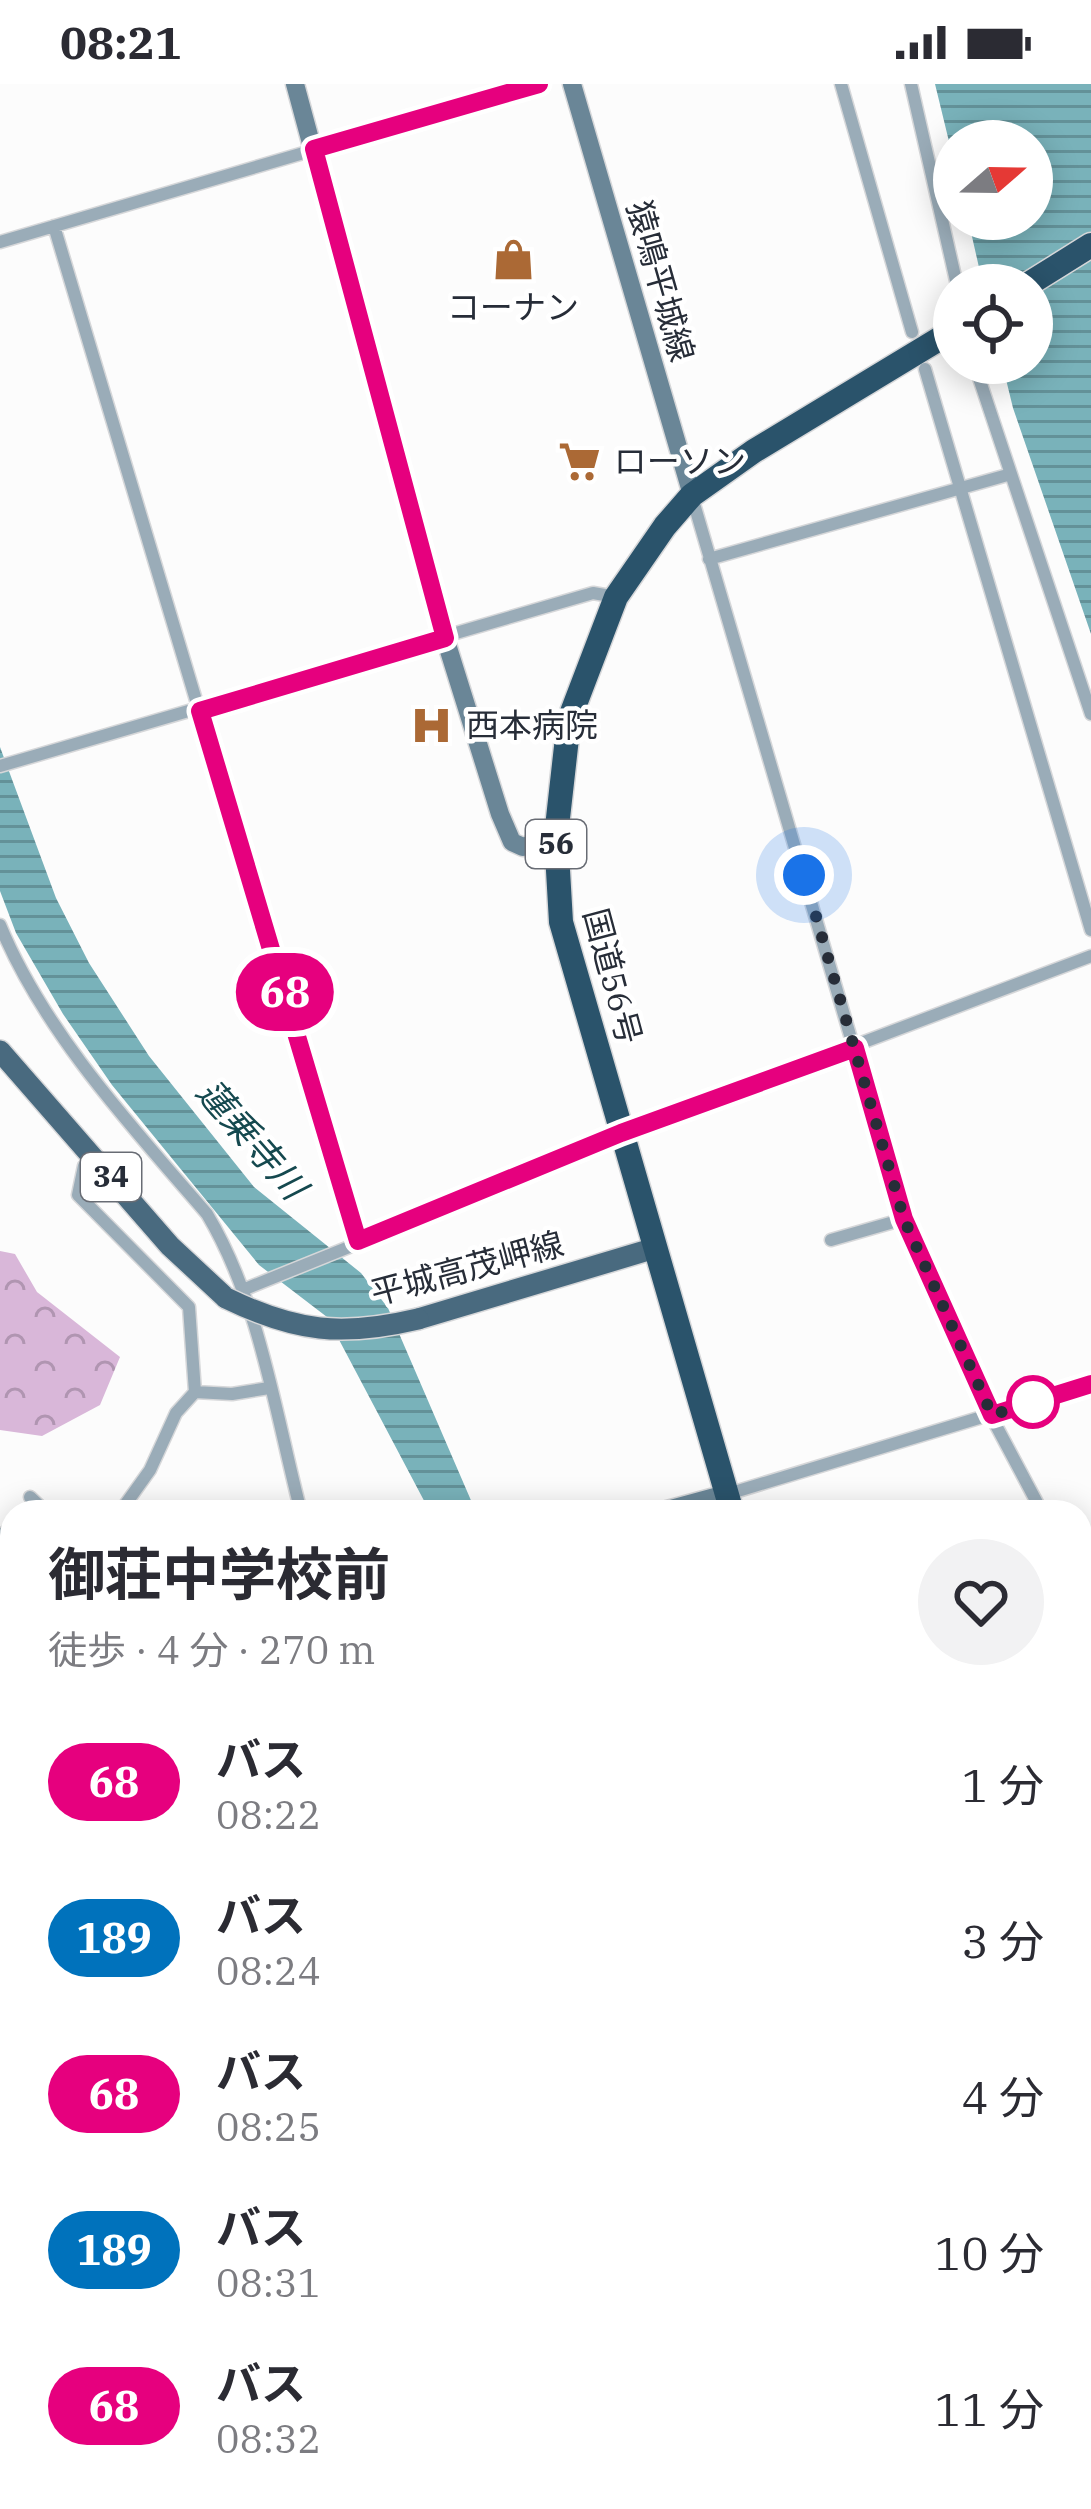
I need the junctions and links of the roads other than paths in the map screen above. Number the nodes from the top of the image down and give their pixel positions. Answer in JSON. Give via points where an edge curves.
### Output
{"nodes":[{"id":1,"x":295,"y":84,"type":"edge"},
{"id":2,"x":539,"y":84,"type":"edge"},
{"id":3,"x":572,"y":84,"type":"edge"},
{"id":4,"x":841,"y":84,"type":"edge"},
{"id":5,"x":911,"y":84,"type":"edge"},
{"id":6,"x":314,"y":149,"type":"junction"},
{"id":7,"x":54,"y":226,"type":"junction"},
{"id":8,"x":0,"y":242,"type":"edge"},
{"id":9,"x":1091,"y":245,"type":"edge"},
{"id":10,"x":952,"y":264,"type":"edge"},
{"id":11,"x":1053,"y":269,"type":"edge"},
{"id":12,"x":912,"y":332,"type":"dead end"},
{"id":13,"x":933,"y":343,"type":"edge"},
{"id":14,"x":925,"y":369,"type":"dead end"},
{"id":15,"x":981,"y":384,"type":"edge"},
{"id":16,"x":1010,"y":475,"type":"junction"},
{"id":17,"x":963,"y":489,"type":"junction"},
{"id":18,"x":692,"y":495,"type":"junction"},
{"id":19,"x":709,"y":560,"type":"junction"},
{"id":20,"x":616,"y":597,"type":"junction"},
{"id":21,"x":445,"y":638,"type":"junction"},
{"id":22,"x":200,"y":711,"type":"junction"},
{"id":23,"x":1091,"y":714,"type":"edge"},
{"id":24,"x":0,"y":766,"type":"edge"},
{"id":25,"x":556,"y":836,"type":"junction"},
{"id":26,"x":0,"y":925,"type":"edge"},
{"id":27,"x":1091,"y":929,"type":"edge"},
{"id":28,"x":1091,"y":956,"type":"edge"},
{"id":29,"x":855,"y":1048,"type":"junction"},
{"id":30,"x":0,"y":1051,"type":"edge"},
{"id":31,"x":621,"y":1133,"type":"junction"},
{"id":32,"x":84,"y":1166,"type":"dead end"},
{"id":33,"x":904,"y":1219,"type":"junction"},
{"id":34,"x":831,"y":1240,"type":"dead end"},
{"id":35,"x":353,"y":1243,"type":"junction"},
{"id":36,"x":656,"y":1248,"type":"junction"},
{"id":37,"x":236,"y":1293,"type":"junction"},
{"id":38,"x":1091,"y":1384,"type":"edge"},
{"id":39,"x":269,"y":1388,"type":"junction"},
{"id":40,"x":195,"y":1392,"type":"junction"},
{"id":41,"x":992,"y":1415,"type":"junction"},
{"id":42,"x":30,"y":1497,"type":"dead end"},
{"id":43,"x":33,"y":1500,"type":"edge"},
{"id":44,"x":129,"y":1500,"type":"edge"},
{"id":45,"x":298,"y":1500,"type":"edge"},
{"id":46,"x":728,"y":1500,"type":"edge"},
{"id":47,"x":738,"y":1500,"type":"edge"},
{"id":48,"x":1036,"y":1500,"type":"edge"}],
"edges":[{"from":1,"to":6,"type":"street"},
{"from":2,"to":6,"type":"street"},
{"from":3,"to":18,"type":"street","name":"猿鳴平城線"},
{"from":4,"to":12,"type":"street"},
{"from":5,"to":10,"type":"street"},
{"from":6,"to":7,"type":"street"},
{"from":6,"to":21,"type":"street"},
{"from":7,"to":8,"type":"street"},
{"from":7,"to":22,"type":"street"},
{"from":9,"to":11,"type":"highway"},
{"from":13,"to":18,"type":"highway","name":"国道56号","number":"56"},
{"from":14,"to":17,"type":"street"},
{"from":15,"to":16,"type":"street"},
{"from":16,"to":17,"type":"street"},
{"from":16,"to":23,"type":"street"},
{"from":17,"to":19,"type":"street"},
{"from":17,"to":27,"type":"street"},
{"from":18,"to":19,"type":"street"},
{"from":18,"to":20,"type":"highway","name":"国道56号","number":"56"},
{"from":19,"to":29,"type":"street"},
{"from":20,"to":21,"type":"street","via":[[593,593]]},
{"from":20,"to":25,"type":"highway","name":"国道56号","number":"56","via":[[569,720]]},
{"from":21,"to":22,"type":"street"},
{"from":21,"to":25,"type":"street","via":[[512,842],[523,847]]},
{"from":22,"to":24,"type":"street"},
{"from":22,"to":35,"type":"street"},
{"from":25,"to":31,"type":"highway","name":"国道56号","number":"56","via":[[561,922]]},
{"from":26,"to":37,"type":"street","via":[[16,963],[108,1099],[207,1214]]},
{"from":28,"to":29,"type":"street"},
{"from":29,"to":31,"type":"street"},
{"from":29,"to":33,"type":"street"},
{"from":30,"to":37,"type":"main road","number":"34","via":[[170,1246]]},
{"from":31,"to":35,"type":"street"},
{"from":31,"to":36,"type":"highway","name":"国道56号","number":"56"},
{"from":32,"to":40,"type":"street","via":[[78,1195],[189,1307]]},
{"from":33,"to":34,"type":"street"},
{"from":33,"to":41,"type":"street"},
{"from":35,"to":37,"type":"street"},
{"from":36,"to":37,"type":"main road","name":"平城高茂岬線","number":"34","bridge":true,"via":[[418,1319],[343,1332],[267,1318]]},
{"from":36,"to":46,"type":"highway","name":"国道56号","number":"56"},
{"from":37,"to":39,"type":"street"},
{"from":38,"to":41,"type":"street"},
{"from":39,"to":40,"type":"street"},
{"from":39,"to":45,"type":"street"},
{"from":40,"to":44,"type":"street"},
{"from":41,"to":47,"type":"street"},
{"from":41,"to":48,"type":"street"},
{"from":42,"to":43,"type":"street"}]}
